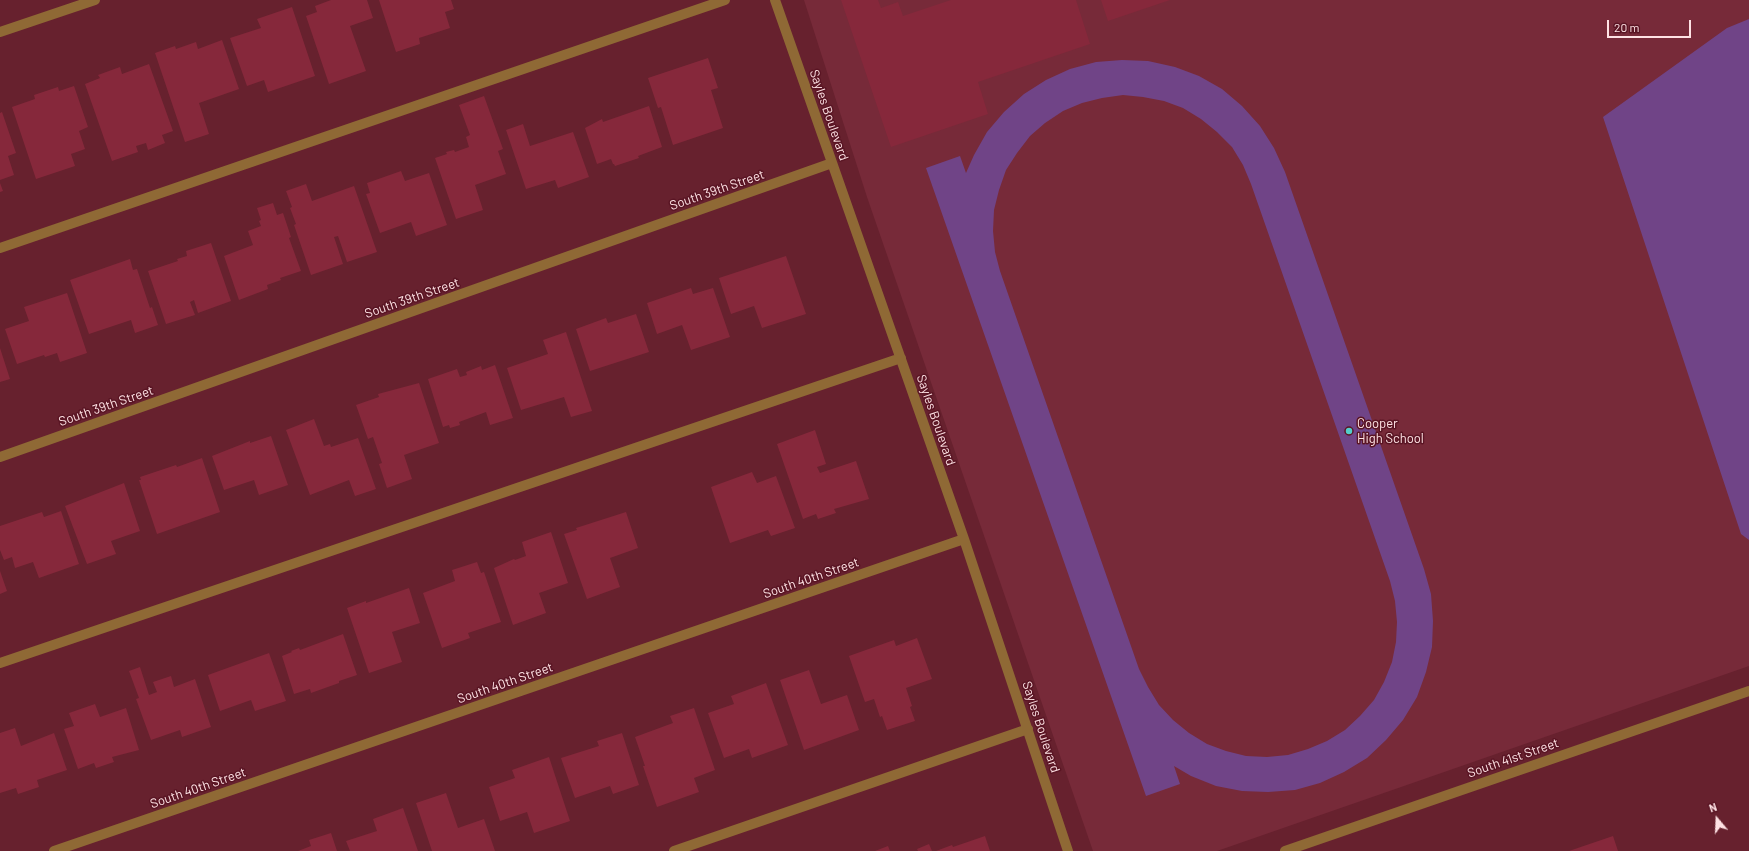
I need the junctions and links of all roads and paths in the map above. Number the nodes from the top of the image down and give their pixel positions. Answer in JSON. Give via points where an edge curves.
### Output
{"nodes":[{"id":1,"x":96,"y":0,"type":"edge"},
{"id":2,"x":725,"y":0,"type":"edge"},
{"id":3,"x":775,"y":0,"type":"edge"},
{"id":4,"x":0,"y":32,"type":"edge"},
{"id":5,"x":832,"y":163,"type":"junction"},
{"id":6,"x":0,"y":248,"type":"edge"},
{"id":7,"x":901,"y":358,"type":"junction"},
{"id":8,"x":0,"y":457,"type":"edge"},
{"id":9,"x":964,"y":539,"type":"junction"},
{"id":10,"x":0,"y":663,"type":"edge"},
{"id":11,"x":1749,"y":691,"type":"edge"},
{"id":12,"x":1028,"y":729,"type":"junction"},
{"id":13,"x":54,"y":851,"type":"edge"},
{"id":14,"x":674,"y":851,"type":"edge"},
{"id":15,"x":1068,"y":851,"type":"edge"},
{"id":16,"x":1285,"y":851,"type":"edge"}],
"edges":[{"from":1,"to":4,"type":"street"},
{"from":2,"to":6,"type":"street"},
{"from":3,"to":5,"type":"street","name":"Sayles Boulevard"},
{"from":5,"to":7,"type":"street","name":"Sayles Boulevard"},
{"from":5,"to":8,"type":"street","name":"South 39th Street"},
{"from":7,"to":9,"type":"street","name":"Sayles Boulevard"},
{"from":7,"to":10,"type":"street"},
{"from":9,"to":12,"type":"street","name":"Sayles Boulevard"},
{"from":9,"to":13,"type":"street","name":"South 40th Street"},
{"from":11,"to":16,"type":"street","name":"South 41st Street"},
{"from":12,"to":14,"type":"street"},
{"from":12,"to":15,"type":"street","name":"Sayles Boulevard"}]}
